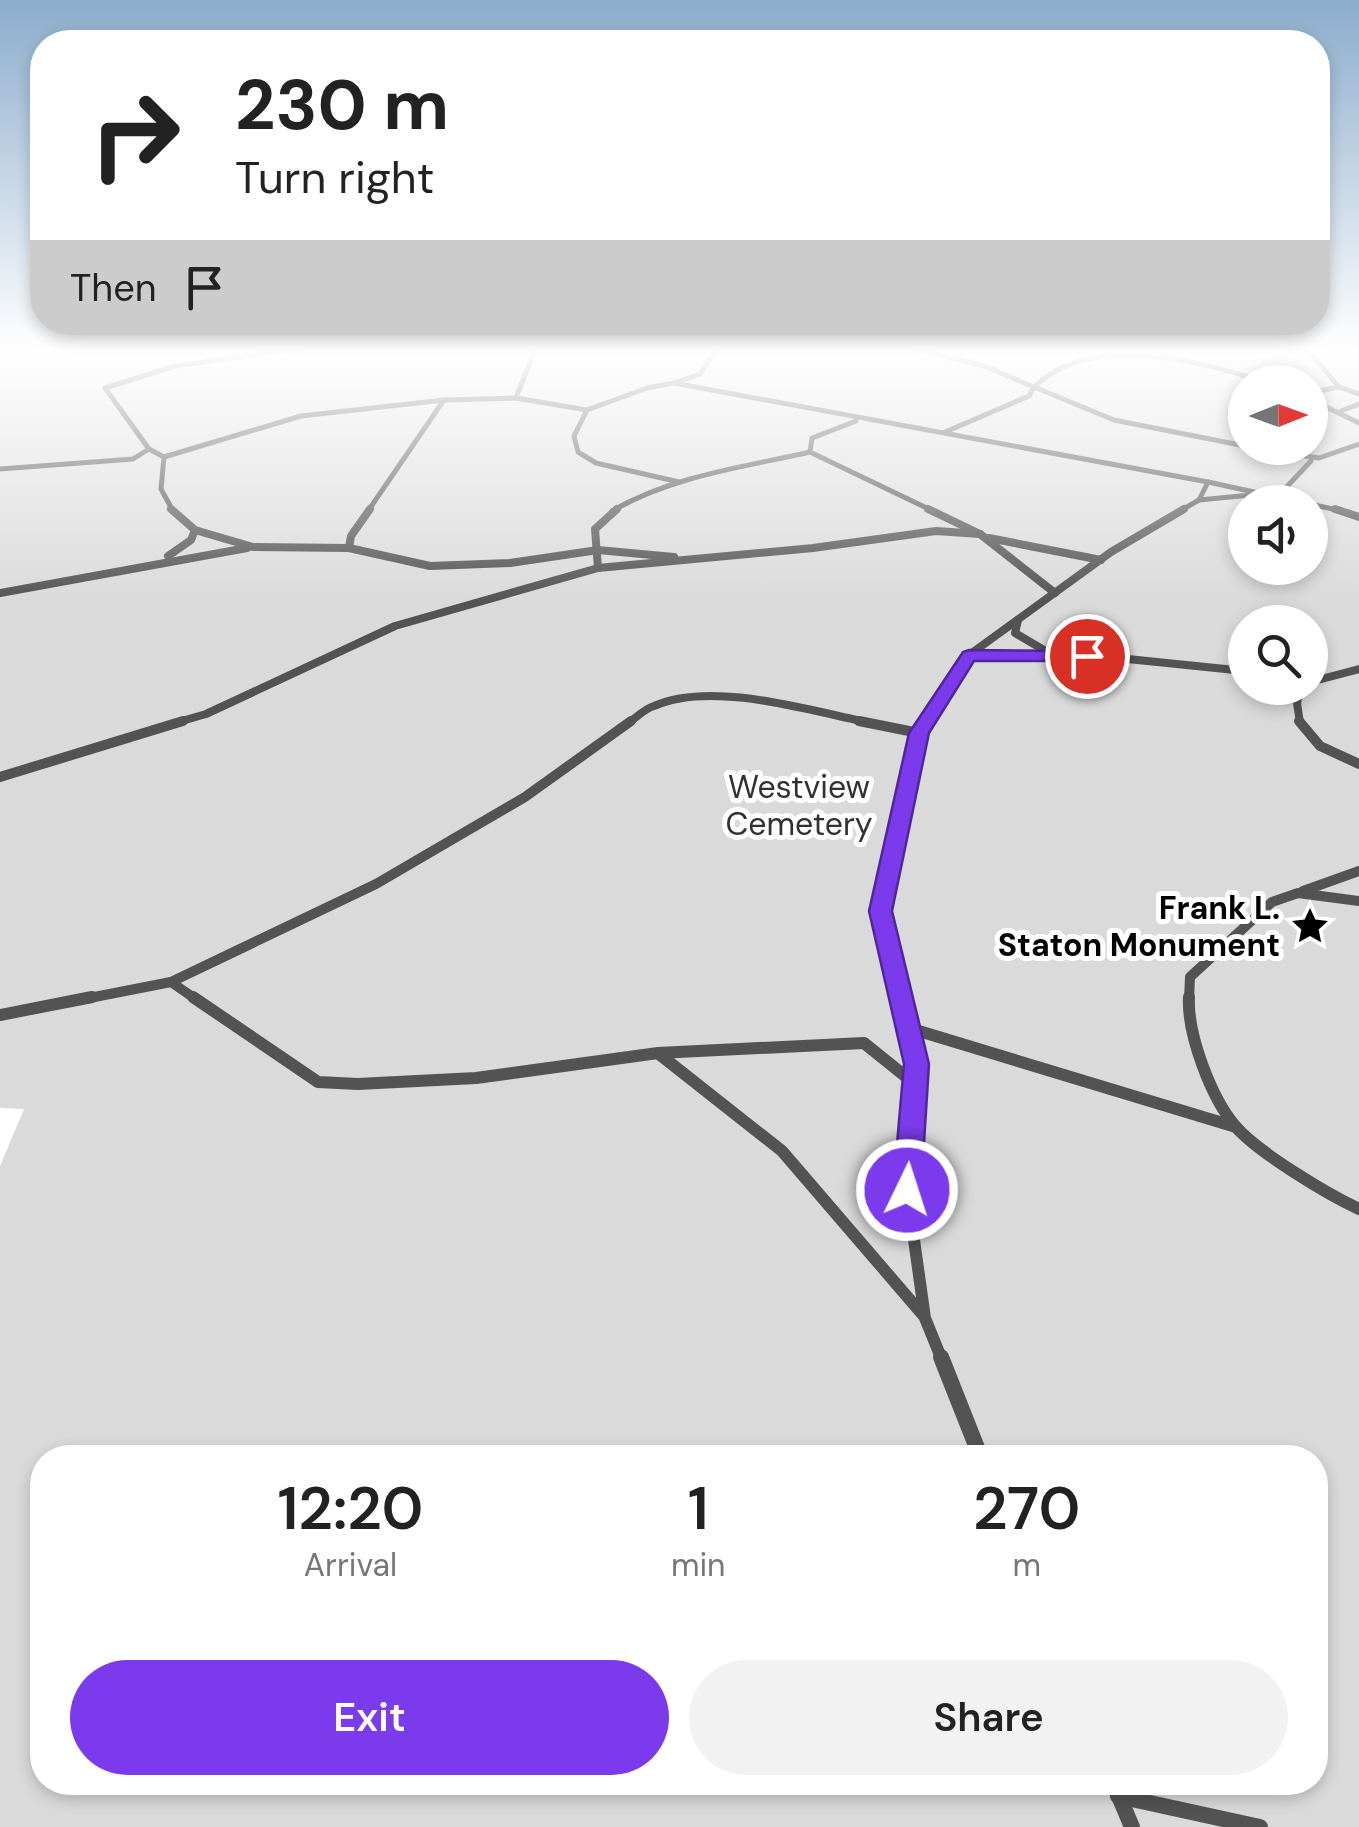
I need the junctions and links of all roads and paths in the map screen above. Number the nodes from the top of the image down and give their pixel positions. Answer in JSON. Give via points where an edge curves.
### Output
{"nodes":[{"id":1,"x":137,"y":432,"type":"edge"},
{"id":2,"x":231,"y":432,"type":"edge"},
{"id":3,"x":422,"y":432,"type":"edge"},
{"id":4,"x":576,"y":432,"type":"edge"},
{"id":5,"x":819,"y":432,"type":"edge"},
{"id":6,"x":940,"y":432,"type":"edge"},
{"id":7,"x":1175,"y":432,"type":"edge"},
{"id":8,"x":944,"y":433,"type":"joint"},
{"id":9,"x":1228,"y":443,"type":"edge"},
{"id":10,"x":1359,"y":444,"type":"edge"},
{"id":11,"x":149,"y":449,"type":"junction"},
{"id":12,"x":810,"y":452,"type":"junction"},
{"id":13,"x":164,"y":457,"type":"junction"},
{"id":14,"x":1328,"y":457,"type":"edge"},
{"id":15,"x":1307,"y":465,"type":"edge"},
{"id":16,"x":0,"y":469,"type":"edge"},
{"id":17,"x":680,"y":482,"type":"junction"},
{"id":18,"x":1208,"y":482,"type":"junction"},
{"id":19,"x":1290,"y":485,"type":"edge"},
{"id":20,"x":1228,"y":486,"type":"edge"},
{"id":21,"x":1228,"y":496,"type":"edge"},
{"id":22,"x":1199,"y":500,"type":"junction"},
{"id":23,"x":1328,"y":509,"type":"edge"},
{"id":24,"x":1359,"y":517,"type":"edge"},
{"id":25,"x":196,"y":530,"type":"junction"},
{"id":26,"x":982,"y":535,"type":"junction"},
{"id":27,"x":253,"y":547,"type":"junction"},
{"id":28,"x":348,"y":548,"type":"junction"},
{"id":29,"x":598,"y":550,"type":"junction"},
{"id":30,"x":700,"y":559,"type":"junction"},
{"id":31,"x":1101,"y":560,"type":"junction"},
{"id":32,"x":150,"y":563,"type":"junction"},
{"id":33,"x":598,"y":568,"type":"junction"},
{"id":34,"x":0,"y":592,"type":"edge"},
{"id":35,"x":1054,"y":593,"type":"junction"},
{"id":36,"x":1019,"y":619,"type":"junction"},
{"id":37,"x":1052,"y":654,"type":"junction"},
{"id":38,"x":969,"y":655,"type":"junction"},
{"id":39,"x":1228,"y":668,"type":"edge"},
{"id":40,"x":1356,"y":672,"type":"edge"},
{"id":41,"x":1328,"y":678,"type":"edge"},
{"id":42,"x":1294,"y":705,"type":"edge"},
{"id":43,"x":919,"y":733,"type":"junction"},
{"id":44,"x":1359,"y":764,"type":"edge"},
{"id":45,"x":0,"y":778,"type":"edge"},
{"id":46,"x":1359,"y":871,"type":"edge"},
{"id":47,"x":1298,"y":893,"type":"junction"},
{"id":48,"x":1359,"y":901,"type":"edge"},
{"id":49,"x":171,"y":982,"type":"junction"},
{"id":50,"x":0,"y":1014,"type":"edge"},
{"id":51,"x":908,"y":1028,"type":"junction"},
{"id":52,"x":658,"y":1053,"type":"junction"},
{"id":53,"x":915,"y":1084,"type":"junction"},
{"id":54,"x":1236,"y":1127,"type":"junction"},
{"id":55,"x":1359,"y":1208,"type":"edge"},
{"id":56,"x":925,"y":1318,"type":"junction"},
{"id":57,"x":976,"y":1445,"type":"edge"},
{"id":58,"x":1119,"y":1795,"type":"edge"},
{"id":59,"x":1139,"y":1795,"type":"edge"},
{"id":60,"x":1132,"y":1827,"type":"edge"},
{"id":61,"x":1260,"y":1827,"type":"edge"}],
"edges":[{"from":1,"to":11,"type":"lane"},
{"from":2,"to":13,"type":"lane"},
{"from":3,"to":28,"type":"lane"},
{"from":4,"to":17,"type":"lane","via":[[585,458]]},
{"from":5,"to":12,"type":"lane"},
{"from":6,"to":8,"type":"lane"},
{"from":7,"to":9,"type":"lane"},
{"from":8,"to":18,"type":"lane"},
{"from":10,"to":14,"type":"lane"},
{"from":11,"to":13,"type":"lane"},
{"from":11,"to":16,"type":"lane","via":[[133,459]]},
{"from":12,"to":17,"type":"lane"},
{"from":12,"to":26,"type":"lane"},
{"from":13,"to":25,"type":"lane","via":[[161,489],[172,510]]},
{"from":15,"to":19,"type":"lane"},
{"from":17,"to":29,"type":"lane","via":[[600,518]]},
{"from":18,"to":20,"type":"lane"},
{"from":18,"to":22,"type":"lane"},
{"from":21,"to":22,"type":"lane"},
{"from":22,"to":31,"type":"lane"},
{"from":23,"to":24,"type":"lane"},
{"from":25,"to":27,"type":"lane"},
{"from":25,"to":32,"type":"lane","via":[[178,550]]},
{"from":26,"to":30,"type":"lane","via":[[936,531]]},
{"from":26,"to":31,"type":"lane"},
{"from":26,"to":35,"type":"lane"},
{"from":27,"to":28,"type":"lane"},
{"from":27,"to":32,"type":"lane"},
{"from":28,"to":29,"type":"lane","via":[[430,566]]},
{"from":29,"to":30,"type":"lane"},
{"from":29,"to":33,"type":"lane"},
{"from":30,"to":33,"type":"lane"},
{"from":31,"to":35,"type":"lane"},
{"from":32,"to":34,"type":"lane"},
{"from":33,"to":45,"type":"lane","via":[[395,626],[206,714]]},
{"from":35,"to":36,"type":"lane"},
{"from":36,"to":37,"type":"lane","via":[[1015,633]]},
{"from":36,"to":38,"type":"lane"},
{"from":37,"to":38,"type":"lane"},
{"from":37,"to":39,"type":"lane"},
{"from":38,"to":43,"type":"lane"},
{"from":40,"to":41,"type":"lane"},
{"from":42,"to":44,"type":"lane","via":[[1301,730],[1326,752]]},
{"from":43,"to":49,"type":"lane","via":[[749,699],[686,696],[652,706],[525,797],[376,884]]},
{"from":43,"to":51,"type":"lane","via":[[880,911]]},
{"from":46,"to":47,"type":"lane"},
{"from":47,"to":48,"type":"lane"},
{"from":47,"to":54,"type":"lane","via":[[1272,902],[1190,978],[1188,1022]]},
{"from":49,"to":50,"type":"lane"},
{"from":49,"to":52,"type":"lane","via":[[318,1082],[476,1078]]},
{"from":51,"to":53,"type":"lane"},
{"from":51,"to":54,"type":"lane"},
{"from":52,"to":53,"type":"lane","via":[[864,1043]]},
{"from":52,"to":56,"type":"lane","via":[[782,1151]]},
{"from":53,"to":56,"type":"lane","via":[[907,1190]]},
{"from":54,"to":55,"type":"lane","via":[[1324,1192]]},
{"from":56,"to":57,"type":"lane"},
{"from":58,"to":60,"type":"lane"},
{"from":59,"to":61,"type":"lane"}]}
